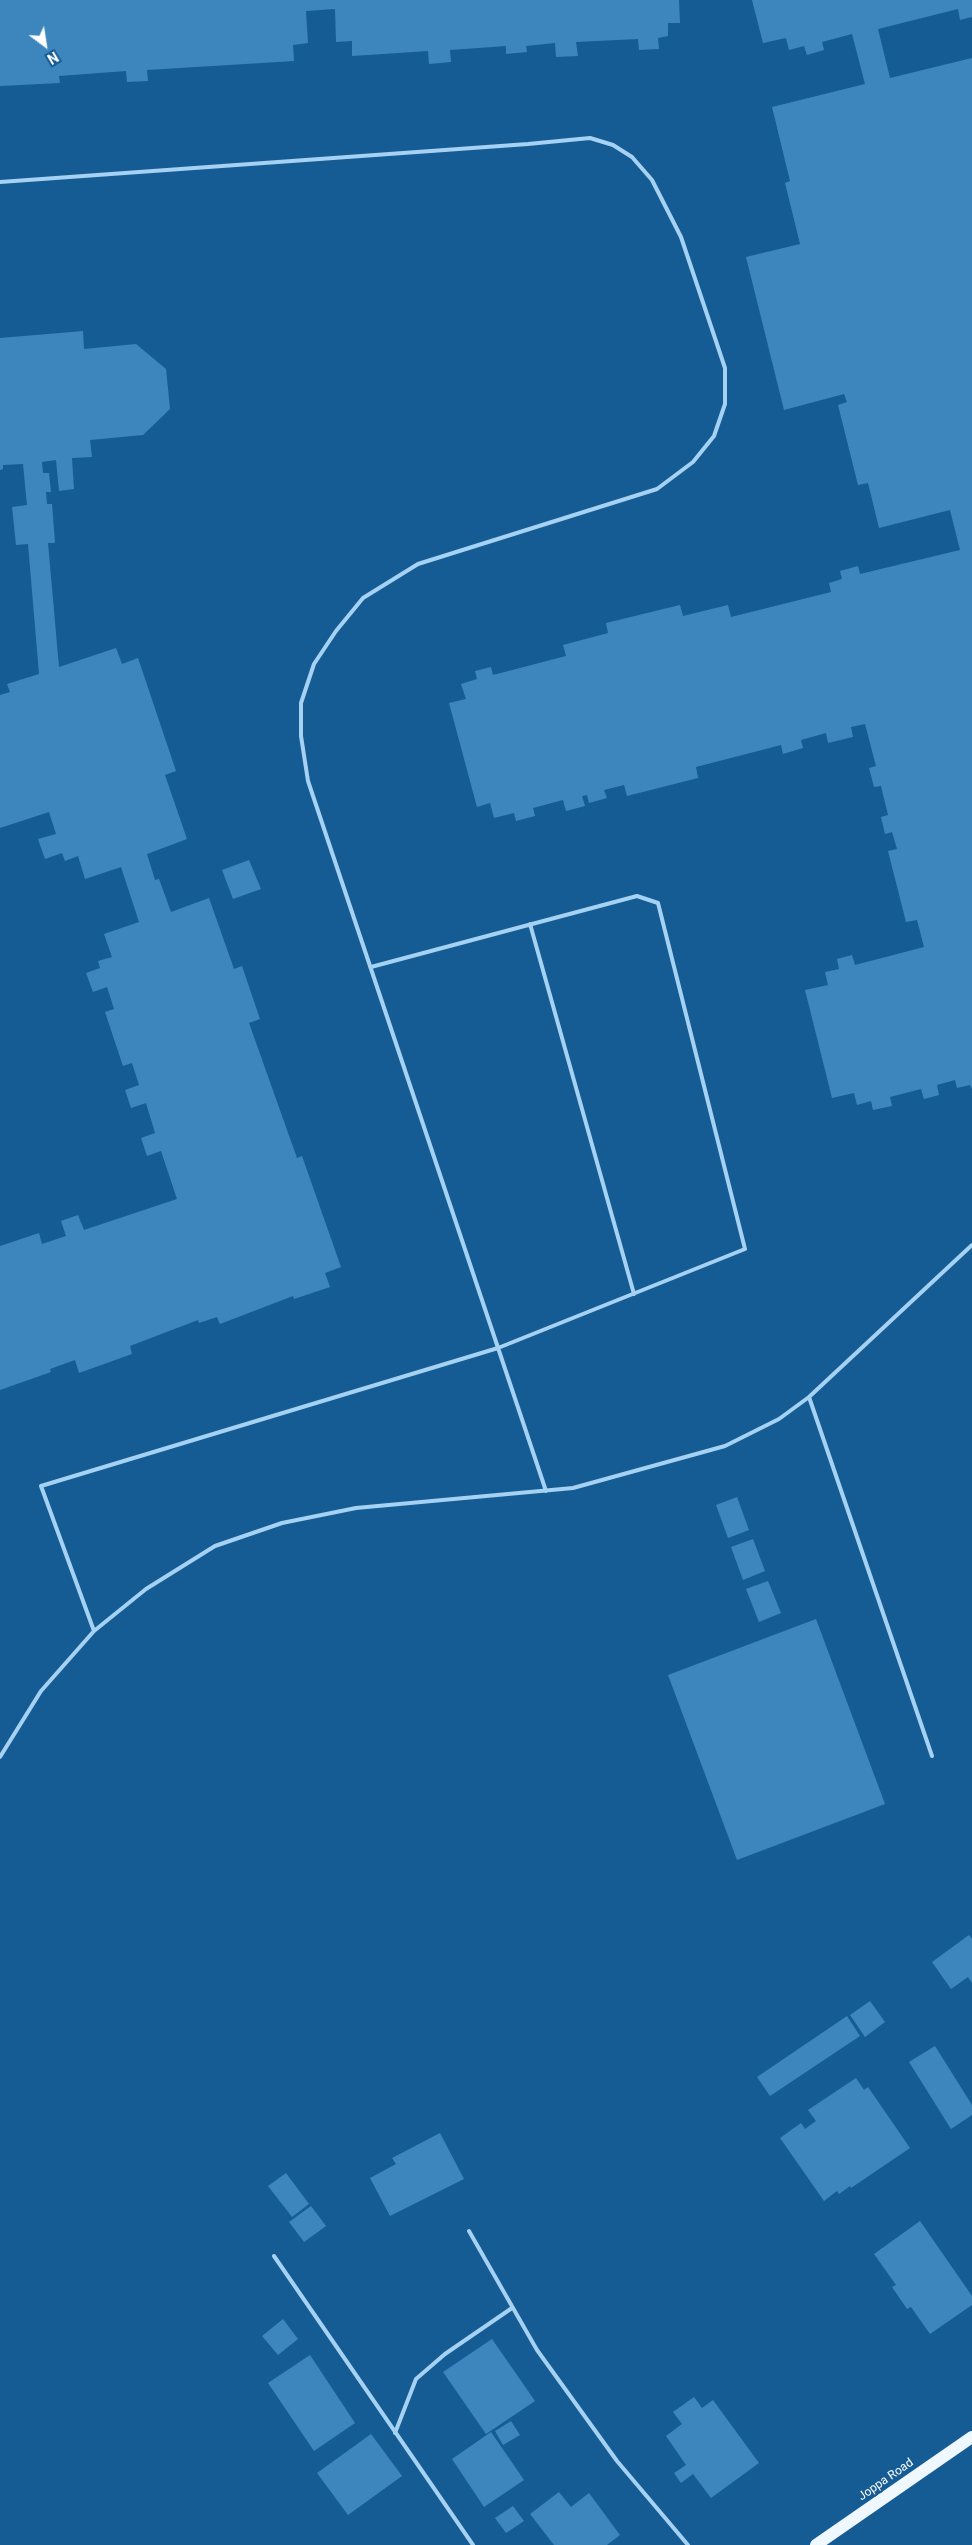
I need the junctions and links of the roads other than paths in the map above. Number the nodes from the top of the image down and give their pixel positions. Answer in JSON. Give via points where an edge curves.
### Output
{"nodes":[{"id":1,"x":0,"y":182,"type":"edge"},
{"id":2,"x":530,"y":924,"type":"junction"},
{"id":3,"x":371,"y":967,"type":"junction"},
{"id":4,"x":972,"y":1245,"type":"edge"},
{"id":5,"x":634,"y":1294,"type":"junction"},
{"id":6,"x":498,"y":1348,"type":"junction"},
{"id":7,"x":809,"y":1397,"type":"junction"},
{"id":8,"x":546,"y":1492,"type":"junction"},
{"id":9,"x":94,"y":1630,"type":"junction"},
{"id":10,"x":932,"y":1756,"type":"dead end"},
{"id":11,"x":0,"y":1757,"type":"edge"},
{"id":12,"x":469,"y":2231,"type":"dead end"},
{"id":13,"x":274,"y":2256,"type":"dead end"},
{"id":14,"x":512,"y":2308,"type":"junction"},
{"id":15,"x":395,"y":2432,"type":"junction"},
{"id":16,"x":972,"y":2437,"type":"edge"},
{"id":17,"x":473,"y":2545,"type":"edge"},
{"id":18,"x":688,"y":2545,"type":"edge"},
{"id":19,"x":816,"y":2545,"type":"edge"}],
"edges":[{"from":1,"to":3,"type":"lane","via":[[590,138],[613,144],[632,158],[652,180],[681,237],[725,368],[725,404],[714,436],[693,462],[657,489],[418,564],[363,598],[314,664],[301,703],[301,736],[308,781]]},
{"from":2,"to":3,"type":"lane"},
{"from":2,"to":5,"type":"lane"},
{"from":2,"to":5,"type":"lane","via":[[637,896],[658,903],[745,1249]]},
{"from":3,"to":6,"type":"lane"},
{"from":4,"to":7,"type":"lane"},
{"from":5,"to":6,"type":"lane"},
{"from":6,"to":8,"type":"lane"},
{"from":6,"to":9,"type":"lane","via":[[41,1486]]},
{"from":7,"to":8,"type":"lane","via":[[779,1419],[725,1446],[573,1488]]},
{"from":7,"to":10,"type":"lane"},
{"from":8,"to":9,"type":"lane","via":[[356,1508],[282,1523],[215,1546],[146,1589]]},
{"from":9,"to":11,"type":"lane","via":[[41,1691]]},
{"from":12,"to":14,"type":"lane"},
{"from":13,"to":15,"type":"lane"},
{"from":14,"to":15,"type":"lane","via":[[445,2354],[416,2379]]},
{"from":14,"to":18,"type":"lane","via":[[536,2350],[617,2462]]},
{"from":15,"to":17,"type":"lane"},
{"from":16,"to":19,"type":"main road","name":"Joppa Road"}]}
